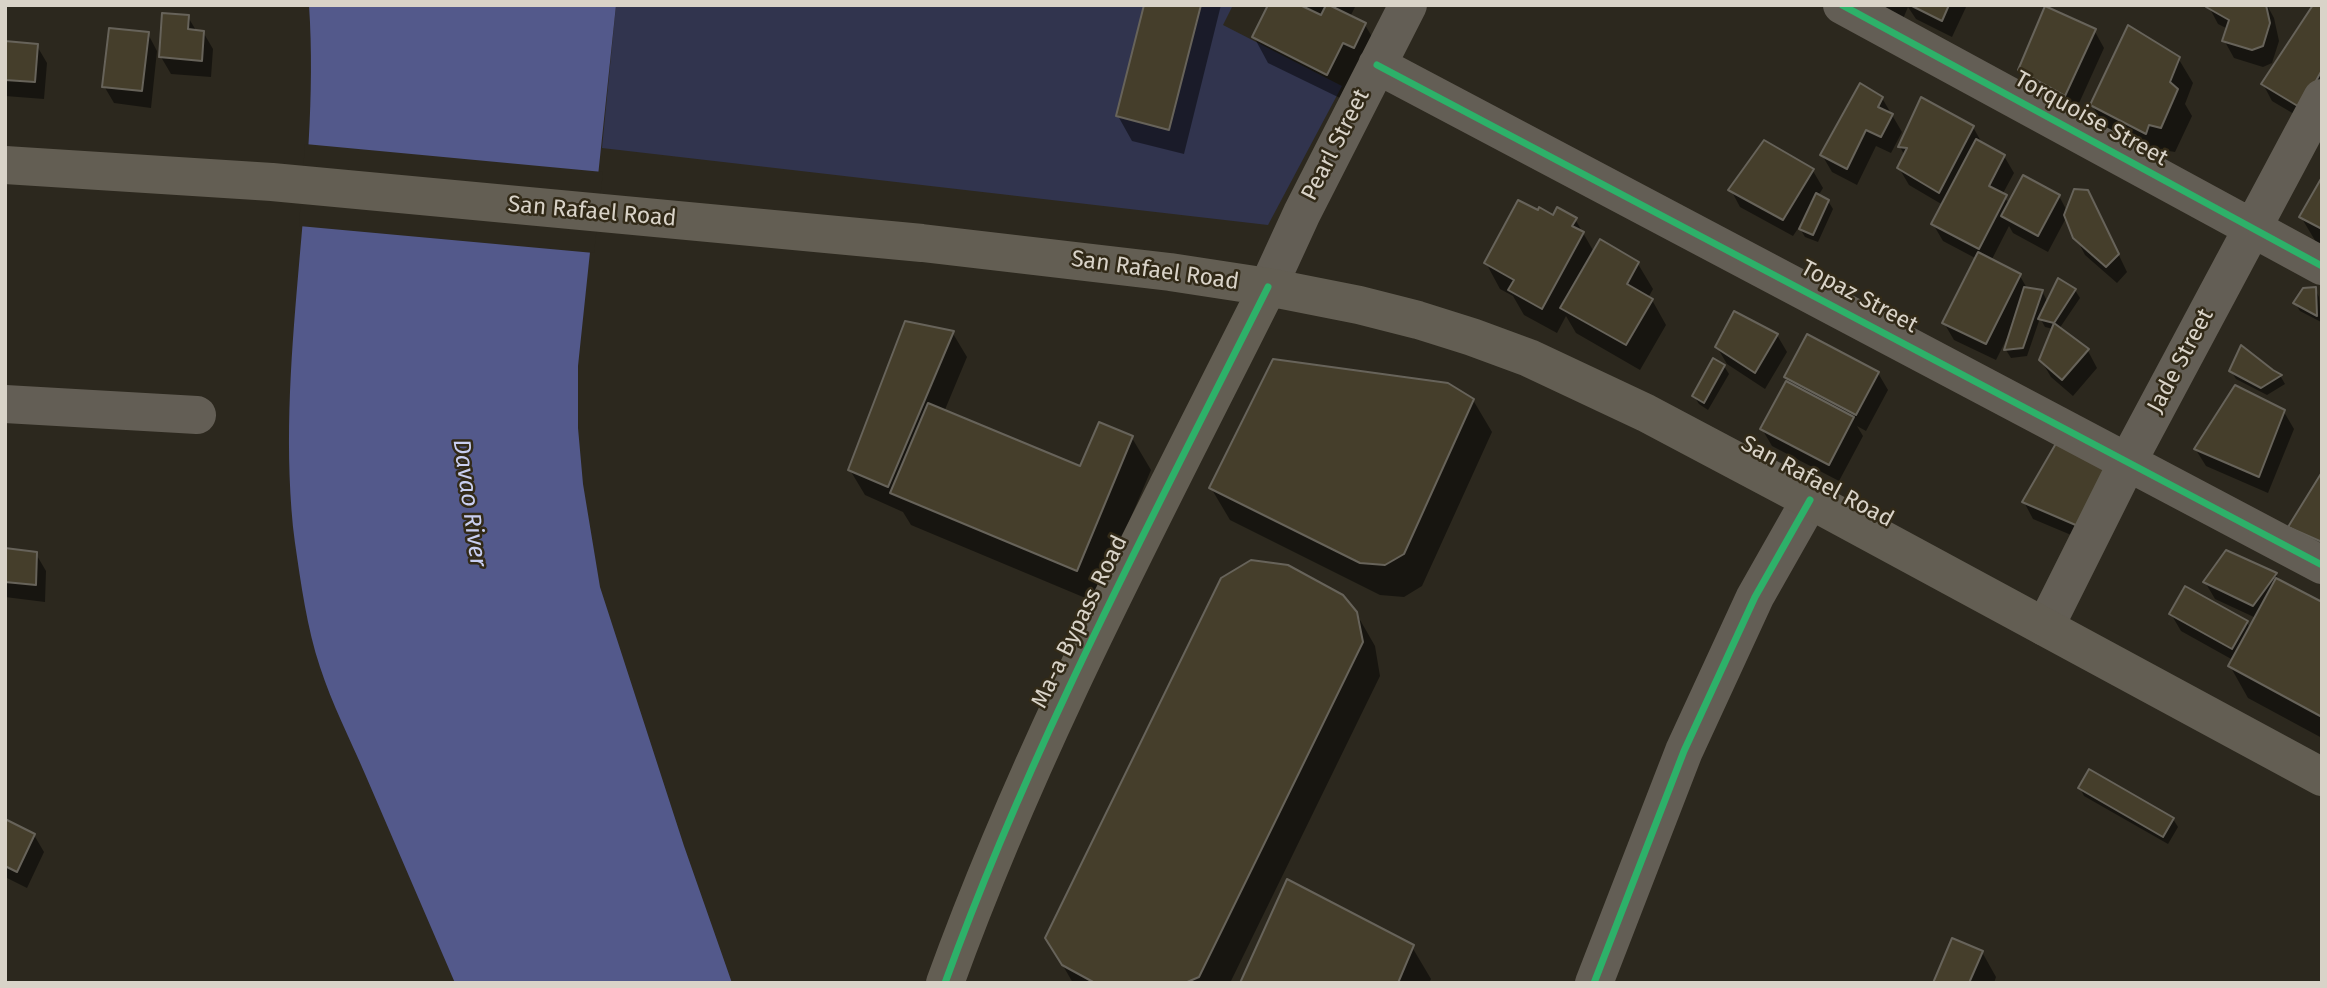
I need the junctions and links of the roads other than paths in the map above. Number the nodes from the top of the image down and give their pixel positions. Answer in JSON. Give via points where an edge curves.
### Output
{"nodes":[{"id":1,"x":1408,"y":5,"type":"edge"},
{"id":2,"x":1842,"y":5,"type":"edge"},
{"id":3,"x":1377,"y":65,"type":"junction"},
{"id":4,"x":2322,"y":98,"type":"edge"},
{"id":5,"x":5,"y":165,"type":"edge"},
{"id":6,"x":2252,"y":228,"type":"junction"},
{"id":7,"x":2322,"y":267,"type":"edge"},
{"id":8,"x":1268,"y":287,"type":"junction"},
{"id":9,"x":5,"y":404,"type":"edge"},
{"id":10,"x":197,"y":415,"type":"dead end"},
{"id":11,"x":2128,"y":461,"type":"junction"},
{"id":12,"x":1810,"y":500,"type":"junction"},
{"id":13,"x":2322,"y":565,"type":"edge"},
{"id":14,"x":2045,"y":627,"type":"junction"},
{"id":15,"x":2322,"y":777,"type":"edge"},
{"id":16,"x":945,"y":983,"type":"edge"},
{"id":17,"x":1594,"y":983,"type":"edge"}],
"edges":[{"from":1,"to":3,"type":"street","name":"Pearl Street"},
{"from":2,"to":6,"type":"street","name":"Torquoise Street"},
{"from":3,"to":8,"type":"street","name":"Pearl Street"},
{"from":3,"to":11,"type":"street","name":"Topaz Street"},
{"from":4,"to":6,"type":"street","name":"Jade Street"},
{"from":5,"to":8,"type":"main road","name":"San Rafael Road","via":[[272,182],[922,243]]},
{"from":6,"to":7,"type":"street","name":"Torquoise Street"},
{"from":6,"to":11,"type":"street","name":"Jade Street"},
{"from":8,"to":12,"type":"main road","name":"San Rafael Road","via":[[1418,320],[1530,358]]},
{"from":8,"to":16,"type":"main road","name":"Ma-a Bypass Road","via":[[1070,682]]},
{"from":9,"to":10,"type":"street"},
{"from":11,"to":13,"type":"street","name":"Topaz Street"},
{"from":11,"to":14,"type":"street","name":"Jade Street"},
{"from":12,"to":14,"type":"main road","name":"San Rafael Road"},
{"from":12,"to":17,"type":"street","via":[[1755,597],[1684,751]]},
{"from":14,"to":15,"type":"main road","name":"San Rafael Road"}]}
